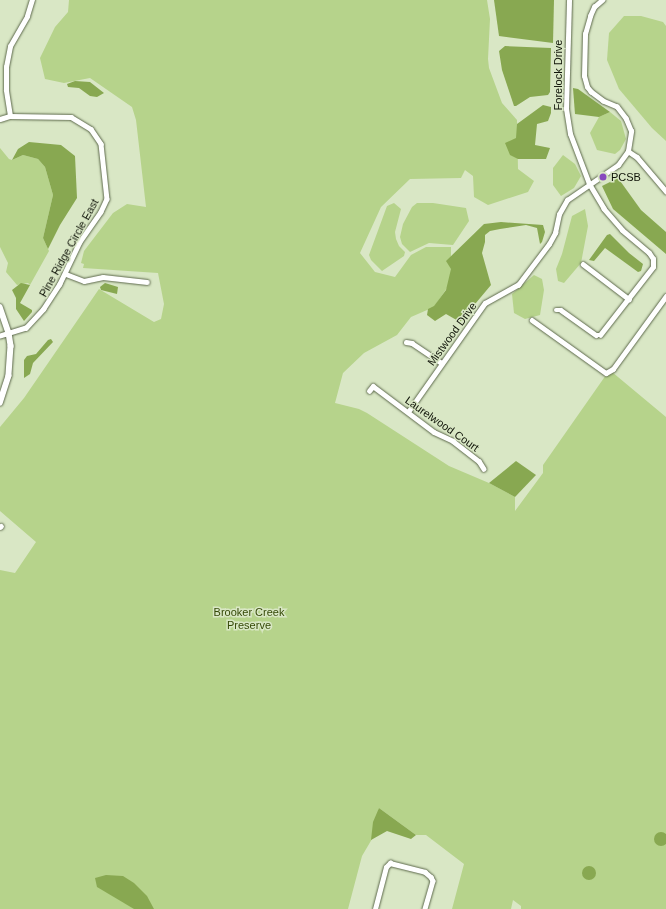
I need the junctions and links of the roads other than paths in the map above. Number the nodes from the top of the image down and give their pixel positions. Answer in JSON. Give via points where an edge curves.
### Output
{"nodes":[{"id":1,"x":32,"y":0,"type":"edge"},
{"id":2,"x":569,"y":0,"type":"edge"},
{"id":3,"x":602,"y":0,"type":"edge"},
{"id":4,"x":10,"y":116,"type":"junction"},
{"id":5,"x":0,"y":119,"type":"edge"},
{"id":6,"x":628,"y":151,"type":"junction"},
{"id":7,"x":589,"y":184,"type":"junction"},
{"id":8,"x":666,"y":191,"type":"edge"},
{"id":9,"x":583,"y":264,"type":"dead end"},
{"id":10,"x":66,"y":274,"type":"junction"},
{"id":11,"x":147,"y":282,"type":"dead end"},
{"id":12,"x":666,"y":296,"type":"edge"},
{"id":13,"x":629,"y":299,"type":"junction"},
{"id":14,"x":0,"y":307,"type":"edge"},
{"id":15,"x":556,"y":310,"type":"dead end"},
{"id":16,"x":532,"y":320,"type":"dead end"},
{"id":17,"x":9,"y":333,"type":"junction"},
{"id":18,"x":0,"y":336,"type":"edge"},
{"id":19,"x":406,"y":342,"type":"dead end"},
{"id":20,"x":442,"y":363,"type":"junction"},
{"id":21,"x":369,"y":391,"type":"dead end"},
{"id":22,"x":0,"y":403,"type":"edge"},
{"id":23,"x":408,"y":412,"type":"junction"},
{"id":24,"x":484,"y":469,"type":"dead end"},
{"id":25,"x":374,"y":909,"type":"edge"},
{"id":26,"x":425,"y":909,"type":"edge"}],
"edges":[{"from":1,"to":4,"type":"street","via":[[27,16],[10,46],[6,67]]},
{"from":2,"to":7,"type":"street","name":"Forelock Drive","via":[[566,109],[570,134]]},
{"from":3,"to":6,"type":"street","via":[[594,8],[585,34],[584,76],[591,92],[617,107],[626,119],[631,131]]},
{"from":4,"to":5,"type":"street","name":"Pine Ridge Circle East"},
{"from":4,"to":10,"type":"street","name":"Pine Ridge Circle East","via":[[71,117],[91,129],[101,144],[107,199],[80,242]]},
{"from":6,"to":7,"type":"street","name":"Mistwood Drive","via":[[618,165]]},
{"from":6,"to":8,"type":"street","via":[[637,157]]},
{"from":7,"to":13,"type":"street","name":"Forelock Drive","via":[[604,209],[653,259],[653,267]]},
{"from":7,"to":20,"type":"street","name":"Mistwood Drive","via":[[567,200],[559,214],[555,233],[549,244],[518,285],[485,303]]},
{"from":9,"to":13,"type":"street"},
{"from":10,"to":11,"type":"street","via":[[84,281],[104,277]]},
{"from":10,"to":17,"type":"street","name":"Pine Ridge Circle East","via":[[55,294],[30,325]]},
{"from":12,"to":16,"type":"street","via":[[613,369],[606,373]]},
{"from":13,"to":15,"type":"street","via":[[600,335],[596,335],[561,310]]},
{"from":14,"to":17,"type":"street"},
{"from":17,"to":18,"type":"street","name":"Pine Ridge Circle East"},
{"from":17,"to":22,"type":"street","via":[[10,366]]},
{"from":19,"to":20,"type":"street","via":[[412,343]]},
{"from":20,"to":23,"type":"street","name":"Mistwood Drive"},
{"from":21,"to":23,"type":"street","name":"Laurelwood Court","via":[[374,386]]},
{"from":23,"to":24,"type":"street","name":"Laurelwood Court","via":[[434,432],[453,441],[479,461]]},
{"from":25,"to":26,"type":"street","via":[[386,867],[390,863],[424,872],[432,877]]}]}
